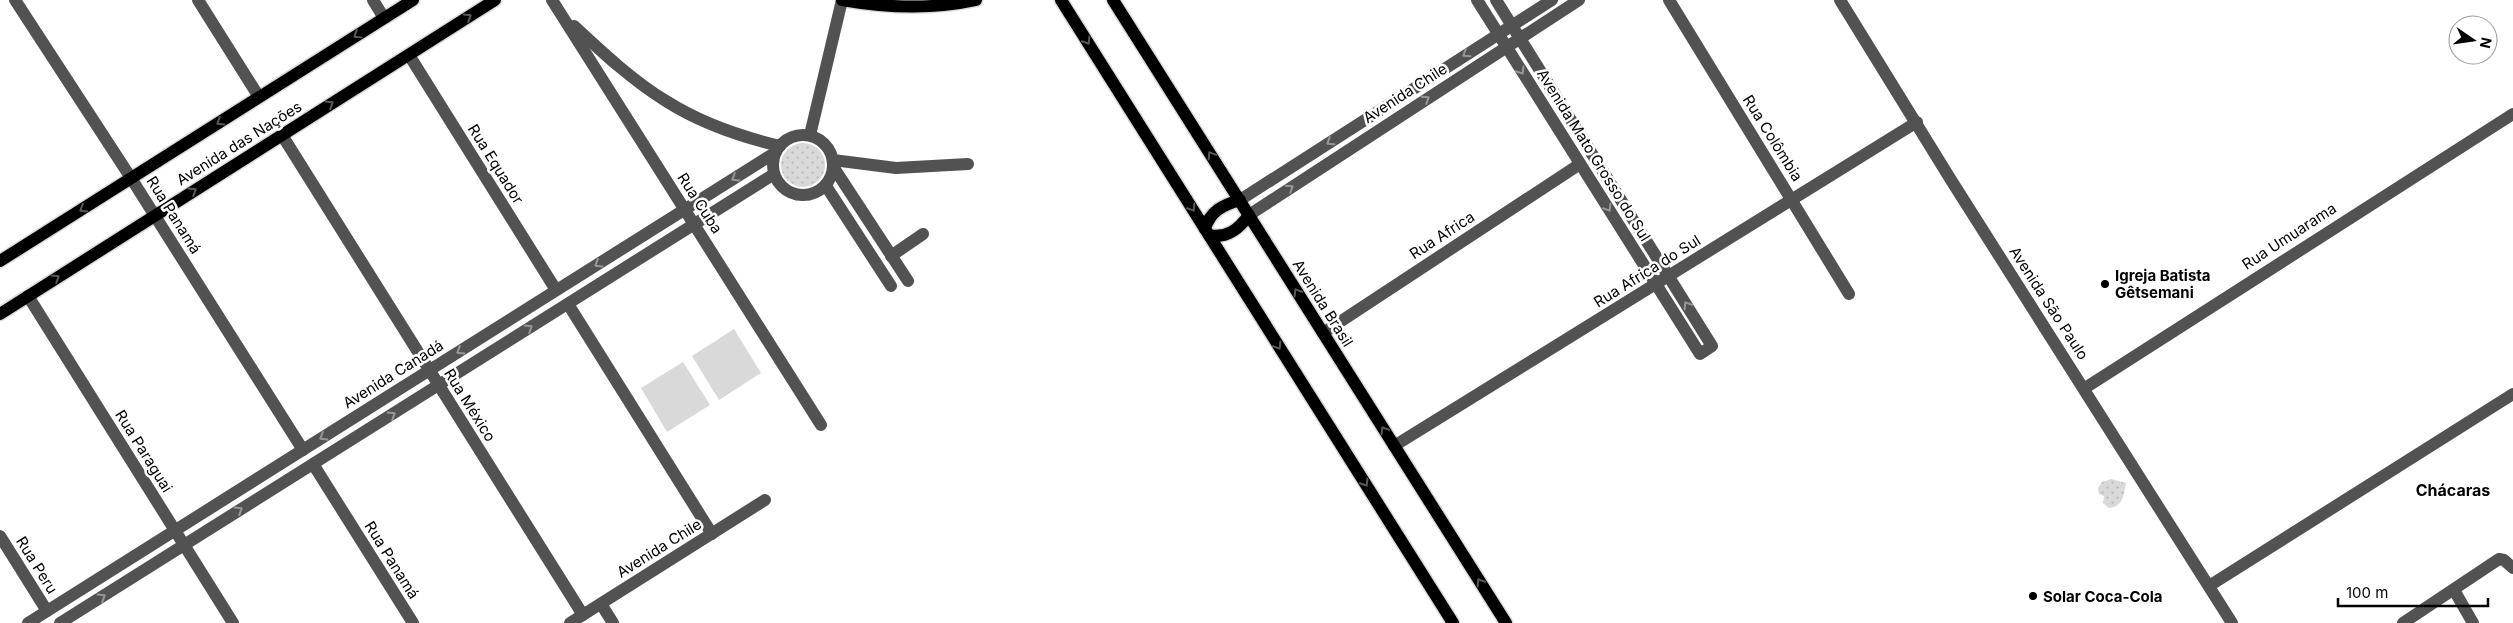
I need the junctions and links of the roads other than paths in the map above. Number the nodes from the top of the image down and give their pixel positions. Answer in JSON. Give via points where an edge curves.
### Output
{"nodes":[{"id":1,"x":15,"y":0,"type":"edge"},
{"id":2,"x":198,"y":0,"type":"edge"},
{"id":3,"x":373,"y":0,"type":"edge"},
{"id":4,"x":413,"y":0,"type":"edge"},
{"id":5,"x":495,"y":0,"type":"edge"},
{"id":6,"x":552,"y":0,"type":"edge"},
{"id":7,"x":842,"y":0,"type":"edge"},
{"id":8,"x":976,"y":0,"type":"edge"},
{"id":9,"x":1061,"y":0,"type":"edge"},
{"id":10,"x":1113,"y":0,"type":"edge"},
{"id":11,"x":1477,"y":0,"type":"edge"},
{"id":12,"x":1496,"y":0,"type":"edge"},
{"id":13,"x":1552,"y":0,"type":"edge"},
{"id":14,"x":1579,"y":0,"type":"edge"},
{"id":15,"x":1669,"y":0,"type":"edge"},
{"id":16,"x":1840,"y":0,"type":"edge"},
{"id":17,"x":559,"y":12,"type":"junction"},
{"id":18,"x":384,"y":18,"type":"junction"},
{"id":19,"x":1512,"y":25,"type":"junction"},
{"id":20,"x":1498,"y":33,"type":"junction"},
{"id":21,"x":1520,"y":38,"type":"junction"},
{"id":22,"x":1506,"y":46,"type":"junction"},
{"id":23,"x":409,"y":55,"type":"junction"},
{"id":24,"x":259,"y":97,"type":"junction"},
{"id":25,"x":2513,"y":114,"type":"edge"},
{"id":26,"x":1917,"y":122,"type":"junction"},
{"id":27,"x":282,"y":135,"type":"junction"},
{"id":28,"x":810,"y":135,"type":"junction"},
{"id":29,"x":778,"y":149,"type":"junction"},
{"id":30,"x":834,"y":164,"type":"junction"},
{"id":31,"x":968,"y":164,"type":"dead end"},
{"id":32,"x":1580,"y":164,"type":"junction"},
{"id":33,"x":774,"y":174,"type":"junction"},
{"id":34,"x":131,"y":178,"type":"junction"},
{"id":35,"x":826,"y":186,"type":"junction"},
{"id":36,"x":1240,"y":200,"type":"junction"},
{"id":37,"x":1792,"y":201,"type":"junction"},
{"id":38,"x":684,"y":210,"type":"junction"},
{"id":39,"x":155,"y":215,"type":"junction"},
{"id":40,"x":1249,"y":215,"type":"junction"},
{"id":41,"x":694,"y":224,"type":"junction"},
{"id":42,"x":1207,"y":232,"type":"junction"},
{"id":43,"x":923,"y":234,"type":"dead end"},
{"id":44,"x":891,"y":256,"type":"junction"},
{"id":45,"x":1,"y":258,"type":"edge"},
{"id":46,"x":1669,"y":276,"type":"junction"},
{"id":47,"x":908,"y":281,"type":"dead end"},
{"id":48,"x":1657,"y":285,"type":"junction"},
{"id":49,"x":891,"y":286,"type":"dead end"},
{"id":50,"x":556,"y":290,"type":"junction"},
{"id":51,"x":1849,"y":294,"type":"dead end"},
{"id":52,"x":28,"y":296,"type":"junction"},
{"id":53,"x":568,"y":304,"type":"junction"},
{"id":54,"x":0,"y":314,"type":"edge"},
{"id":55,"x":1323,"y":333,"type":"junction"},
{"id":56,"x":429,"y":370,"type":"junction"},
{"id":57,"x":438,"y":385,"type":"junction"},
{"id":58,"x":2085,"y":388,"type":"junction"},
{"id":59,"x":2513,"y":394,"type":"edge"},
{"id":60,"x":821,"y":425,"type":"dead end"},
{"id":61,"x":1394,"y":446,"type":"junction"},
{"id":62,"x":303,"y":450,"type":"junction"},
{"id":63,"x":312,"y":464,"type":"junction"},
{"id":64,"x":765,"y":500,"type":"dead end"},
{"id":65,"x":174,"y":531,"type":"junction"},
{"id":66,"x":712,"y":534,"type":"junction"},
{"id":67,"x":0,"y":536,"type":"edge"},
{"id":68,"x":184,"y":545,"type":"junction"},
{"id":69,"x":2513,"y":568,"type":"edge"},
{"id":70,"x":2209,"y":586,"type":"junction"},
{"id":71,"x":2454,"y":590,"type":"junction"},
{"id":72,"x":601,"y":604,"type":"junction"},
{"id":73,"x":47,"y":611,"type":"junction"},
{"id":74,"x":583,"y":615,"type":"junction"},
{"id":75,"x":28,"y":623,"type":"edge"},
{"id":76,"x":60,"y":623,"type":"edge"},
{"id":77,"x":233,"y":623,"type":"edge"},
{"id":78,"x":413,"y":623,"type":"edge"},
{"id":79,"x":570,"y":623,"type":"edge"},
{"id":80,"x":613,"y":623,"type":"edge"},
{"id":81,"x":1453,"y":623,"type":"edge"},
{"id":82,"x":1506,"y":623,"type":"edge"},
{"id":83,"x":2232,"y":623,"type":"edge"},
{"id":84,"x":2403,"y":623,"type":"edge"},
{"id":85,"x":2473,"y":623,"type":"edge"}],
"edges":[{"from":1,"to":34,"type":"street","name":"Rua Panamá"},
{"from":2,"to":24,"type":"street"},
{"from":3,"to":18,"type":"street"},
{"from":4,"to":18,"type":"main road","name":"Avenida das Nações"},
{"from":23,"to":5,"type":"main road","name":"Avenida das Nações","one_way":true},
{"from":6,"to":17,"type":"street","name":"Rua Cuba"},
{"from":7,"to":8,"type":"main road","via":[[874,6],[919,8]]},
{"from":7,"to":28,"type":"street"},
{"from":9,"to":42,"type":"main road","one_way":true},
{"from":36,"to":10,"type":"main road","name":"Avenida Brasil","one_way":true},
{"from":11,"to":20,"type":"street","name":"Avenida Mato Grosso do Sul"},
{"from":12,"to":19,"type":"street","name":"Avenida Mato Grosso do Sul"},
{"from":13,"to":19,"type":"street","name":"Avenida Chile"},
{"from":14,"to":21,"type":"street","name":"Avenida Chile"},
{"from":15,"to":37,"type":"street","name":"Rua Colômbia"},
{"from":16,"to":26,"type":"street","name":"Avenida São Paulo"},
{"from":17,"to":29,"type":"street","via":[[596,47],[666,101]]},
{"from":17,"to":38,"type":"street","name":"Rua Cuba"},
{"from":18,"to":24,"type":"main road","name":"Avenida das Nações","one_way":true},
{"from":19,"to":20,"type":"street","name":"Avenida Chile"},
{"from":19,"to":21,"type":"street","name":"Avenida Mato Grosso do Sul"},
{"from":20,"to":22,"type":"street","name":"Avenida Mato Grosso do Sul"},
{"from":20,"to":36,"type":"street","name":"Avenida Chile","one_way":true},
{"from":21,"to":22,"type":"street","name":"Avenida Chile"},
{"from":21,"to":46,"type":"street","name":"Avenida Mato Grosso do Sul"},
{"from":22,"to":32,"type":"street","name":"Avenida Mato Grosso do Sul","one_way":true},
{"from":40,"to":22,"type":"street","name":"Avenida Chile","one_way":true},
{"from":27,"to":23,"type":"main road","name":"Avenida das Nações","one_way":true},
{"from":23,"to":50,"type":"street","name":"Rua Equador"},
{"from":24,"to":34,"type":"main road","name":"Avenida das Nações","one_way":true},
{"from":25,"to":58,"type":"street","name":"Rua Umuarama"},
{"from":26,"to":37,"type":"street","name":"Rua Africa do Sul"},
{"from":26,"to":58,"type":"street","name":"Avenida São Paulo"},
{"from":39,"to":27,"type":"main road","name":"Avenida das Nações","one_way":true},
{"from":27,"to":56,"type":"street","name":"Rua México"},
{"from":28,"to":29,"type":"street","via":[[791,137]]},
{"from":28,"to":30,"type":"street","via":[[826,144]]},
{"from":29,"to":33,"type":"street","via":[[773,164]]},
{"from":29,"to":38,"type":"street","name":"Avenida Canadá","one_way":true},
{"from":30,"to":31,"type":"street","via":[[896,168]]},
{"from":30,"to":35,"type":"street"},
{"from":30,"to":44,"type":"street"},
{"from":32,"to":48,"type":"street","name":"Avenida Mato Grosso do Sul","one_way":true},
{"from":32,"to":55,"type":"street","name":"Rua Africa"},
{"from":33,"to":35,"type":"street","via":[[784,189],[792,194],[810,195]]},
{"from":33,"to":41,"type":"street"},
{"from":34,"to":39,"type":"street","name":"Rua Panamá"},
{"from":34,"to":45,"type":"main road","name":"Avenida das Nações","one_way":true},
{"from":35,"to":49,"type":"street"},
{"from":36,"to":40,"type":"main road","name":"Avenida Brasil"},
{"from":36,"to":42,"type":"main road","via":[[1212,213]]},
{"from":37,"to":46,"type":"street","name":"Rua Africa do Sul"},
{"from":37,"to":51,"type":"street","name":"Rua Colômbia"},
{"from":38,"to":41,"type":"street","name":"Rua Cuba"},
{"from":38,"to":50,"type":"street","name":"Avenida Canadá","one_way":true},
{"from":52,"to":39,"type":"main road","name":"Avenida das Nações","one_way":true},
{"from":39,"to":62,"type":"street","name":"Rua Panamá"},
{"from":40,"to":42,"type":"main road","via":[[1226,235],[1217,237]]},
{"from":55,"to":40,"type":"main road","name":"Avenida Brasil","one_way":true},
{"from":41,"to":53,"type":"street"},
{"from":41,"to":60,"type":"street","name":"Rua Cuba"},
{"from":42,"to":81,"type":"main road","one_way":true},
{"from":43,"to":44,"type":"street"},
{"from":44,"to":47,"type":"street"},
{"from":46,"to":48,"type":"street","name":"Rua Africa do Sul"},
{"from":48,"to":46,"type":"street","name":"Avenida Mato Grosso do Sul","one_way":true,"via":[[1700,354],[1712,346]]},
{"from":48,"to":61,"type":"street","name":"Rua Africa do Sul"},
{"from":50,"to":56,"type":"street","name":"Avenida Canadá","one_way":true},
{"from":52,"to":54,"type":"main road","name":"Avenida das Nações"},
{"from":52,"to":65,"type":"street","name":"Rua Paraguai"},
{"from":57,"to":53,"type":"street","one_way":true},
{"from":53,"to":66,"type":"street"},
{"from":61,"to":55,"type":"main road","name":"Avenida Brasil","one_way":true},
{"from":56,"to":57,"type":"street","name":"Rua México"},
{"from":56,"to":62,"type":"street","name":"Avenida Canadá","one_way":true},
{"from":63,"to":57,"type":"street","one_way":true},
{"from":57,"to":74,"type":"street","name":"Rua México"},
{"from":58,"to":70,"type":"street","name":"Avenida São Paulo"},
{"from":59,"to":70,"type":"street"},
{"from":82,"to":61,"type":"main road","name":"Avenida Brasil","one_way":true},
{"from":62,"to":65,"type":"street","name":"Avenida Canadá"},
{"from":68,"to":63,"type":"street","one_way":true},
{"from":63,"to":78,"type":"street","name":"Rua Panamá"},
{"from":64,"to":66,"type":"street","name":"Avenida Chile"},
{"from":65,"to":68,"type":"street","name":"Rua Paraguai"},
{"from":65,"to":73,"type":"street","name":"Avenida Canadá"},
{"from":66,"to":72,"type":"street","name":"Avenida Chile"},
{"from":67,"to":73,"type":"street","name":"Rua Peru"},
{"from":76,"to":68,"type":"street","one_way":true},
{"from":68,"to":77,"type":"street","name":"Rua Paraguai"},
{"from":69,"to":71,"type":"street","via":[[2498,559]]},
{"from":70,"to":83,"type":"street","name":"Avenida São Paulo"},
{"from":71,"to":84,"type":"street"},
{"from":71,"to":85,"type":"street"},
{"from":72,"to":74,"type":"street","name":"Avenida Chile"},
{"from":72,"to":80,"type":"street"},
{"from":73,"to":75,"type":"street","name":"Avenida Canadá"},
{"from":74,"to":79,"type":"street","name":"Avenida Chile"}]}
